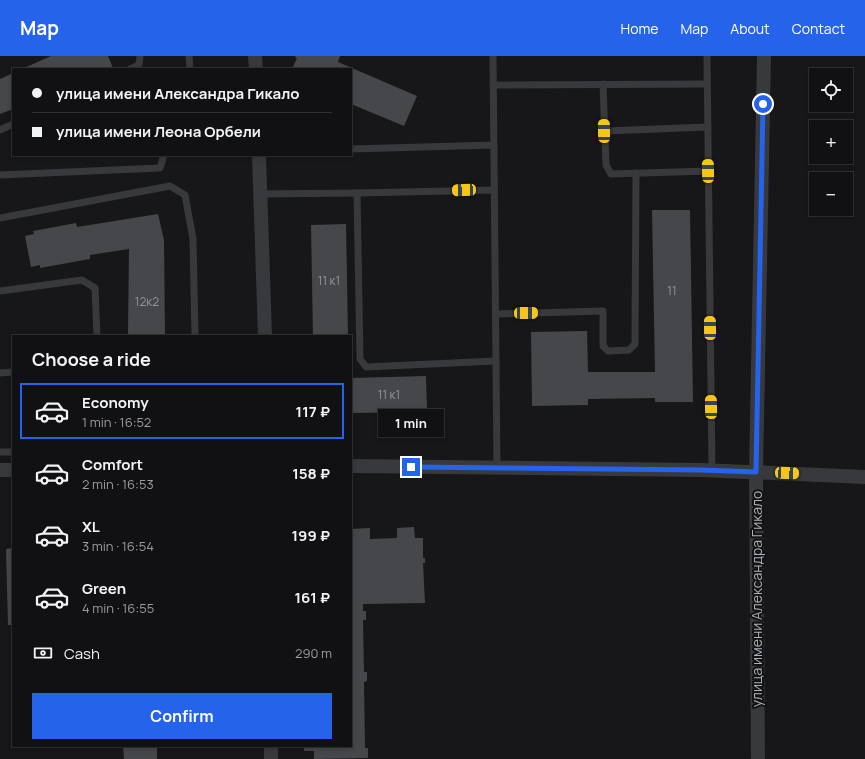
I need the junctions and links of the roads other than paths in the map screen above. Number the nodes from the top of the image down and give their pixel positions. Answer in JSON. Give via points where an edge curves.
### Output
{"nodes":[{"id":1,"x":140,"y":56,"type":"edge"},
{"id":2,"x":189,"y":56,"type":"edge"},
{"id":3,"x":255,"y":56,"type":"edge"},
{"id":4,"x":493,"y":56,"type":"edge"},
{"id":5,"x":707,"y":56,"type":"edge"},
{"id":6,"x":764,"y":56,"type":"edge"},
{"id":7,"x":132,"y":68,"type":"edge"},
{"id":8,"x":190,"y":68,"type":"edge"},
{"id":9,"x":256,"y":68,"type":"edge"},
{"id":10,"x":603,"y":84,"type":"junction"},
{"id":11,"x":707,"y":84,"type":"junction"},
{"id":12,"x":493,"y":85,"type":"junction"},
{"id":13,"x":12,"y":124,"type":"edge"},
{"id":14,"x":708,"y":127,"type":"junction"},
{"id":15,"x":0,"y":130,"type":"edge"},
{"id":16,"x":604,"y":131,"type":"junction"},
{"id":17,"x":494,"y":145,"type":"junction"},
{"id":18,"x":352,"y":149,"type":"edge"},
{"id":19,"x":164,"y":156,"type":"edge"},
{"id":20,"x":259,"y":156,"type":"edge"},
{"id":21,"x":708,"y":171,"type":"junction"},
{"id":22,"x":636,"y":173,"type":"junction"},
{"id":23,"x":0,"y":175,"type":"edge"},
{"id":24,"x":494,"y":190,"type":"junction"},
{"id":25,"x":357,"y":193,"type":"junction"},
{"id":26,"x":260,"y":194,"type":"junction"},
{"id":27,"x":0,"y":218,"type":"edge"},
{"id":28,"x":0,"y":291,"type":"edge"},
{"id":29,"x":496,"y":314,"type":"junction"},
{"id":30,"x":97,"y":335,"type":"edge"},
{"id":31,"x":195,"y":335,"type":"edge"},
{"id":32,"x":265,"y":335,"type":"edge"},
{"id":33,"x":496,"y":362,"type":"junction"},
{"id":34,"x":0,"y":372,"type":"edge"},
{"id":35,"x":12,"y":372,"type":"edge"},
{"id":36,"x":0,"y":452,"type":"edge"},
{"id":37,"x":12,"y":452,"type":"edge"},
{"id":38,"x":352,"y":466,"type":"edge"},
{"id":39,"x":497,"y":468,"type":"junction"},
{"id":40,"x":0,"y":470,"type":"edge"},
{"id":41,"x":12,"y":470,"type":"edge"},
{"id":42,"x":712,"y":470,"type":"junction"},
{"id":43,"x":756,"y":472,"type":"junction"},
{"id":44,"x":865,"y":477,"type":"edge"},
{"id":45,"x":271,"y":747,"type":"edge"},
{"id":46,"x":271,"y":759,"type":"edge"},
{"id":47,"x":758,"y":759,"type":"edge"}],
"edges":[{"from":1,"to":7,"type":"lane","via":[[139,65]]},
{"from":2,"to":8,"type":"lane"},
{"from":3,"to":9,"type":"street"},
{"from":4,"to":12,"type":"lane"},
{"from":5,"to":11,"type":"lane"},
{"from":6,"to":43,"type":"street","name":"улица имени Александра Гикало"},
{"from":10,"to":11,"type":"lane"},
{"from":10,"to":12,"type":"lane"},
{"from":10,"to":16,"type":"lane"},
{"from":11,"to":14,"type":"lane"},
{"from":12,"to":17,"type":"lane"},
{"from":13,"to":15,"type":"lane"},
{"from":14,"to":16,"type":"lane"},
{"from":14,"to":21,"type":"lane"},
{"from":16,"to":22,"type":"lane","via":[[606,165],[610,174]]},
{"from":17,"to":18,"type":"lane"},
{"from":17,"to":24,"type":"lane"},
{"from":19,"to":23,"type":"lane","via":[[160,168]]},
{"from":20,"to":26,"type":"street"},
{"from":21,"to":22,"type":"lane"},
{"from":21,"to":42,"type":"lane"},
{"from":22,"to":29,"type":"lane","via":[[635,344],[629,350],[608,351],[603,346],[603,311]]},
{"from":24,"to":25,"type":"lane"},
{"from":24,"to":29,"type":"lane"},
{"from":25,"to":26,"type":"lane"},
{"from":25,"to":33,"type":"lane","via":[[360,359],[366,367]]},
{"from":26,"to":32,"type":"street"},
{"from":27,"to":31,"type":"lane","via":[[170,186],[185,195],[193,239]]},
{"from":28,"to":30,"type":"lane","via":[[82,280],[95,288]]},
{"from":29,"to":33,"type":"lane"},
{"from":33,"to":39,"type":"lane"},
{"from":34,"to":35,"type":"lane"},
{"from":36,"to":37,"type":"lane"},
{"from":38,"to":39,"type":"street"},
{"from":39,"to":42,"type":"street"},
{"from":40,"to":41,"type":"street"},
{"from":42,"to":43,"type":"street"},
{"from":43,"to":44,"type":"street"},
{"from":43,"to":47,"type":"street","name":"улица имени Александра Гикало"},
{"from":45,"to":46,"type":"street"}]}
